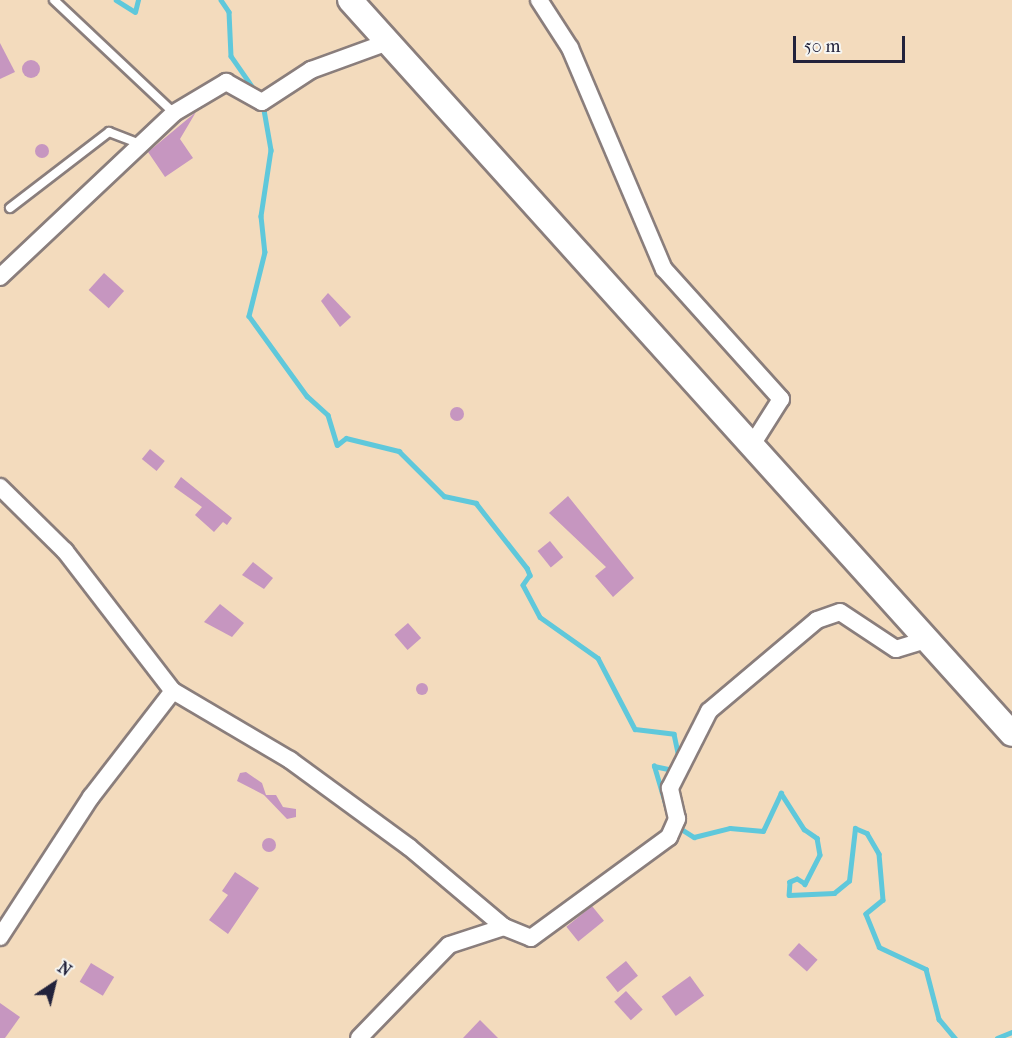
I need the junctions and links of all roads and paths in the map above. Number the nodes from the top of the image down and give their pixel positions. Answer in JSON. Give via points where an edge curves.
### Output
{"nodes":[{"id":1,"x":54,"y":0,"type":"edge"},
{"id":2,"x":350,"y":0,"type":"edge"},
{"id":3,"x":539,"y":0,"type":"edge"},
{"id":4,"x":385,"y":43,"type":"junction"},
{"id":5,"x":174,"y":113,"type":"junction"},
{"id":6,"x":138,"y":143,"type":"junction"},
{"id":7,"x":10,"y":208,"type":"dead end"},
{"id":8,"x":0,"y":277,"type":"edge"},
{"id":9,"x":750,"y":448,"type":"junction"},
{"id":10,"x":0,"y":487,"type":"edge"},
{"id":11,"x":925,"y":640,"type":"junction"},
{"id":12,"x":173,"y":691,"type":"junction"},
{"id":13,"x":1012,"y":734,"type":"edge"},
{"id":14,"x":504,"y":927,"type":"junction"},
{"id":15,"x":0,"y":937,"type":"edge"},
{"id":16,"x":359,"y":1038,"type":"edge"}],
"edges":[{"from":1,"to":5,"type":"lane"},
{"from":2,"to":4,"type":"main road"},
{"from":3,"to":9,"type":"street","via":[[570,48],[664,269],[781,399]]},
{"from":4,"to":5,"type":"street","via":[[310,70],[262,102],[226,82]]},
{"from":4,"to":9,"type":"main road"},
{"from":5,"to":6,"type":"street"},
{"from":6,"to":7,"type":"lane","via":[[109,132]]},
{"from":6,"to":8,"type":"street"},
{"from":9,"to":11,"type":"main road"},
{"from":10,"to":12,"type":"street","via":[[65,551]]},
{"from":11,"to":13,"type":"main road"},
{"from":11,"to":14,"type":"street","via":[[896,649],[840,612],[817,620],[709,711],[670,788],[677,819],[669,837],[531,938]]},
{"from":12,"to":14,"type":"street","via":[[290,760],[410,847]]},
{"from":12,"to":15,"type":"street","via":[[91,797]]},
{"from":14,"to":16,"type":"street","via":[[449,945]]}]}
